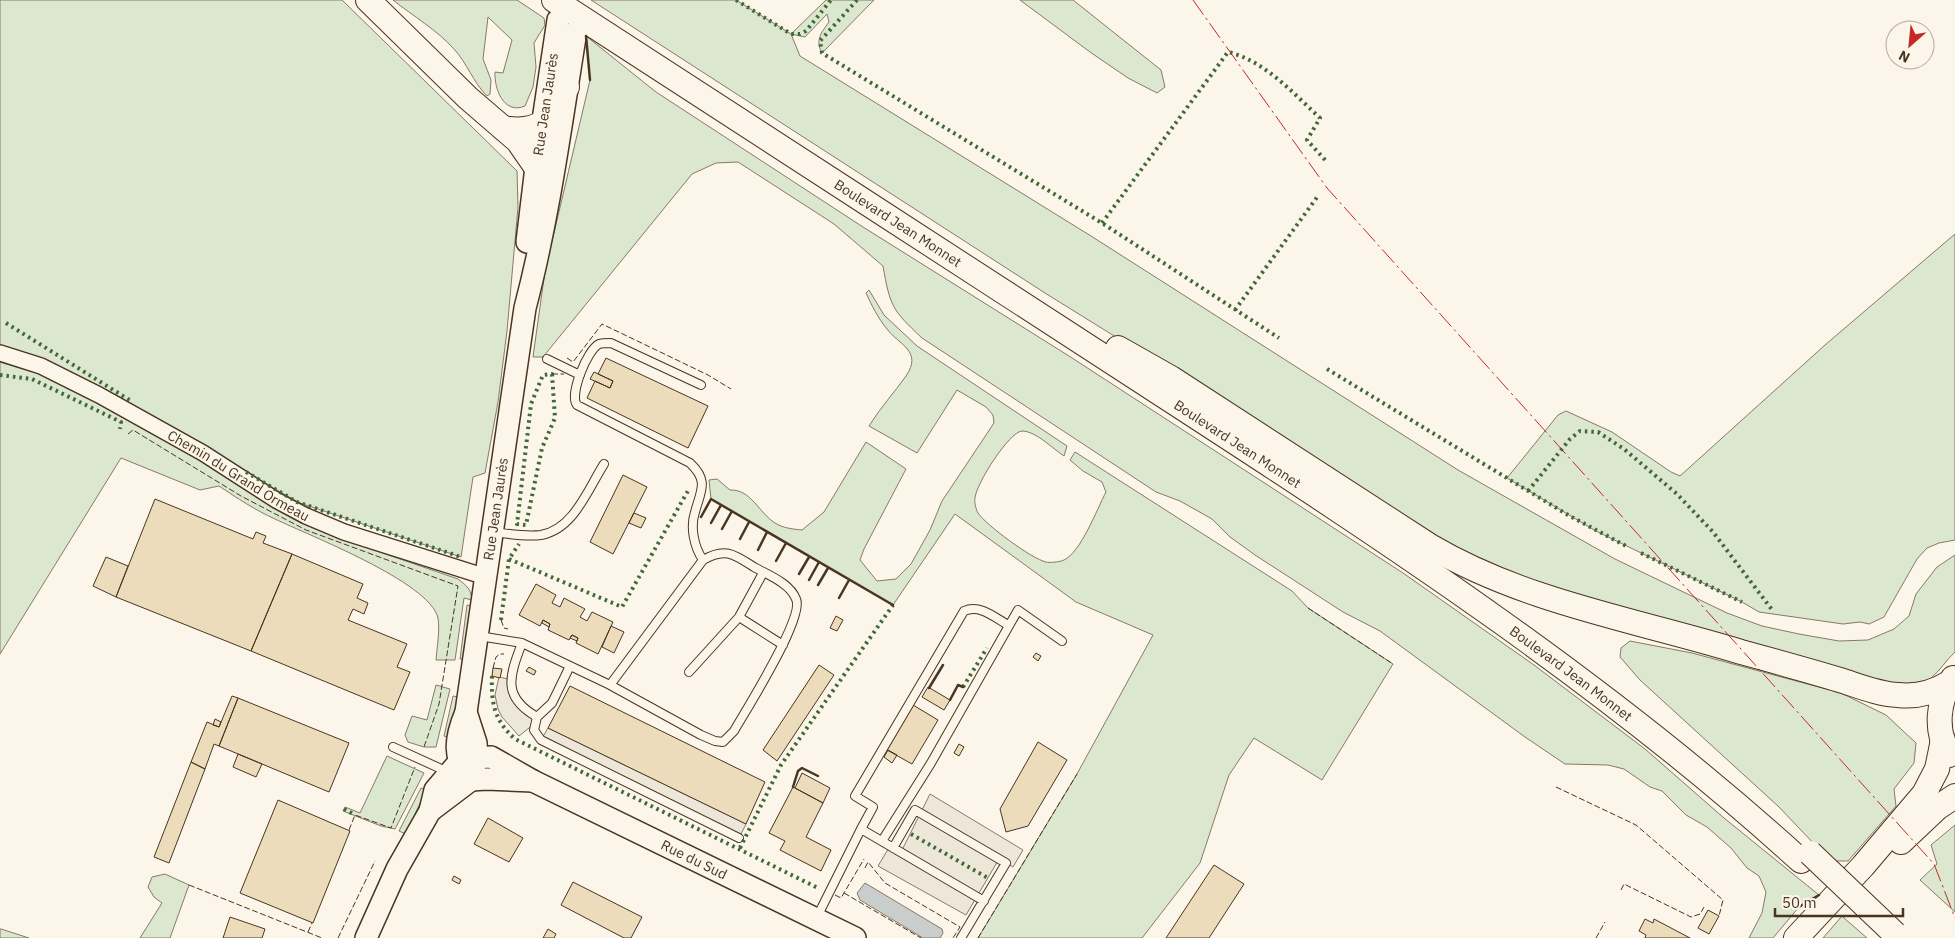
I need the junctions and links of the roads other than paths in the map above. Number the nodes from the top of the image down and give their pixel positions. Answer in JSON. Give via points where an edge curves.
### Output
{"nodes":[{"id":1,"x":368,"y":0,"type":"edge"},
{"id":2,"x":575,"y":0,"type":"edge"},
{"id":3,"x":556,"y":10,"type":"edge"},
{"id":4,"x":576,"y":31,"type":"dead end"},
{"id":5,"x":567,"y":87,"type":"junction"},
{"id":6,"x":543,"y":124,"type":"junction"},
{"id":7,"x":503,"y":128,"type":"junction"},
{"id":8,"x":536,"y":167,"type":"junction"},
{"id":9,"x":525,"y":308,"type":"junction"},
{"id":10,"x":1061,"y":316,"type":"junction"},
{"id":11,"x":0,"y":353,"type":"edge"},
{"id":12,"x":547,"y":359,"type":"dead end"},
{"id":13,"x":580,"y":375,"type":"junction"},
{"id":14,"x":700,"y":385,"type":"dead end"},
{"id":15,"x":604,"y":464,"type":"dead end"},
{"id":16,"x":493,"y":532,"type":"junction"},
{"id":17,"x":703,"y":560,"type":"junction"},
{"id":18,"x":764,"y":573,"type":"junction"},
{"id":19,"x":486,"y":577,"type":"junction"},
{"id":20,"x":739,"y":617,"type":"junction"},
{"id":21,"x":1008,"y":625,"type":"junction"},
{"id":22,"x":478,"y":635,"type":"junction"},
{"id":23,"x":1062,"y":641,"type":"dead end"},
{"id":24,"x":522,"y":643,"type":"junction"},
{"id":25,"x":783,"y":646,"type":"junction"},
{"id":26,"x":570,"y":666,"type":"junction"},
{"id":27,"x":689,"y":672,"type":"dead end"},
{"id":28,"x":1952,"y":679,"type":"edge"},
{"id":29,"x":610,"y":685,"type":"junction"},
{"id":30,"x":537,"y":717,"type":"junction"},
{"id":31,"x":1942,"y":740,"type":"junction"},
{"id":32,"x":393,"y":747,"type":"dead end"},
{"id":33,"x":470,"y":758,"type":"junction"},
{"id":34,"x":1955,"y":763,"type":"edge"},
{"id":35,"x":471,"y":780,"type":"junction"},
{"id":36,"x":533,"y":781,"type":"junction"},
{"id":37,"x":1955,"y":796,"type":"edge"},
{"id":38,"x":430,"y":811,"type":"junction"},
{"id":39,"x":861,"y":829,"type":"junction"},
{"id":40,"x":739,"y":838,"type":"dead end"},
{"id":41,"x":882,"y":841,"type":"junction"},
{"id":42,"x":893,"y":848,"type":"junction"},
{"id":43,"x":1806,"y":857,"type":"junction"},
{"id":44,"x":984,"y":901,"type":"junction"},
{"id":45,"x":816,"y":919,"type":"junction"},
{"id":46,"x":1892,"y":937,"type":"edge"},
{"id":47,"x":366,"y":938,"type":"edge"},
{"id":48,"x":855,"y":938,"type":"edge"},
{"id":49,"x":961,"y":938,"type":"edge"},
{"id":50,"x":1796,"y":938,"type":"edge"},
{"id":51,"x":1814,"y":938,"type":"edge"}],
"edges":[{"from":1,"to":7,"type":"main road"},
{"from":2,"to":10,"type":"main road","name":"Boulevard Jean Monnet"},
{"from":3,"to":6,"type":"street","name":"Rue Jean Jaurès"},
{"from":3,"to":43,"type":"main road","name":"Boulevard Jean Monnet","via":[[1202,421],[1489,612],[1600,694]]},
{"from":4,"to":5,"type":"street","name":"Rue Jean Jaurès"},
{"from":5,"to":6,"type":"main road"},
{"from":5,"to":9,"type":"street","name":"Rue Jean Jaurès","via":[[535,269]]},
{"from":6,"to":7,"type":"main road","via":[[530,130]]},
{"from":6,"to":8,"type":"street","name":"Rue Jean Jaurès"},
{"from":7,"to":8,"type":"main road","via":[[518,141]]},
{"from":8,"to":9,"type":"street","name":"Rue Jean Jaurès","via":[[528,229]]},
{"from":9,"to":16,"type":"street","name":"Rue Jean Jaurès"},
{"from":10,"to":28,"type":"main road","via":[[1170,378],[1430,546],[1487,576],[1580,607],[1875,691],[1909,696],[1928,693]]},
{"from":10,"to":43,"type":"main road","name":"Boulevard Jean Monnet","via":[[1362,513],[1544,638],[1652,720]]},
{"from":11,"to":19,"type":"street","name":"Chemin du Grand Ormeau","via":[[41,366],[99,395],[306,516],[344,532]]},
{"from":12,"to":13,"type":"lane"},
{"from":13,"to":14,"type":"lane","via":[[592,351],[599,344],[611,343]]},
{"from":13,"to":17,"type":"lane","via":[[574,396],[577,406],[690,463],[697,470],[703,487],[695,512],[694,540]]},
{"from":15,"to":16,"type":"lane","via":[[570,518],[558,528],[541,535]]},
{"from":16,"to":19,"type":"street","name":"Rue Jean Jaurès"},
{"from":17,"to":18,"type":"lane","via":[[724,552]]},
{"from":17,"to":29,"type":"lane"},
{"from":18,"to":20,"type":"lane"},
{"from":18,"to":25,"type":"lane","via":[[792,590],[798,601],[797,614]]},
{"from":19,"to":22,"type":"street","name":"Rue Jean Jaurès"},
{"from":20,"to":25,"type":"lane"},
{"from":20,"to":27,"type":"lane"},
{"from":21,"to":23,"type":"lane","via":[[1018,610]]},
{"from":21,"to":39,"type":"lane","via":[[982,610],[972,608],[964,611],[854,796],[873,807]]},
{"from":21,"to":41,"type":"lane","via":[[931,763]]},
{"from":22,"to":24,"type":"lane"},
{"from":22,"to":33,"type":"street","name":"Rue Jean Jaurès","via":[[466,712],[459,732]]},
{"from":24,"to":26,"type":"lane"},
{"from":24,"to":30,"type":"lane","via":[[512,672],[513,698],[520,707]]},
{"from":25,"to":29,"type":"lane","via":[[734,731],[723,742],[701,735]]},
{"from":26,"to":29,"type":"lane"},
{"from":26,"to":30,"type":"lane","via":[[552,704]]},
{"from":28,"to":31,"type":"main road","via":[[1942,699],[1939,717]]},
{"from":30,"to":40,"type":"lane","via":[[534,730],[541,740]]},
{"from":31,"to":34,"type":"main road"},
{"from":31,"to":50,"type":"main road","via":[[1942,756],[1924,794]]},
{"from":32,"to":33,"type":"lane"},
{"from":33,"to":35,"type":"street","name":"Rue Jean Jaurès"},
{"from":33,"to":36,"type":"street","name":"Rue du Sud"},
{"from":33,"to":38,"type":"street","via":[[435,790]]},
{"from":35,"to":36,"type":"street","name":"Rue du Sud"},
{"from":35,"to":38,"type":"street"},
{"from":36,"to":45,"type":"street","name":"Rue du Sud"},
{"from":37,"to":51,"type":"main road","via":[[1937,808],[1897,846]]},
{"from":38,"to":47,"type":"street","via":[[397,869]]},
{"from":39,"to":41,"type":"lane"},
{"from":39,"to":45,"type":"lane"},
{"from":41,"to":42,"type":"lane"},
{"from":42,"to":44,"type":"lane"},
{"from":42,"to":44,"type":"lane","via":[[915,810],[1006,863]]},
{"from":43,"to":46,"type":"main road","name":"Boulevard Jean Monnet"},
{"from":44,"to":49,"type":"lane"},
{"from":45,"to":48,"type":"street","name":"Rue du Sud"}]}
